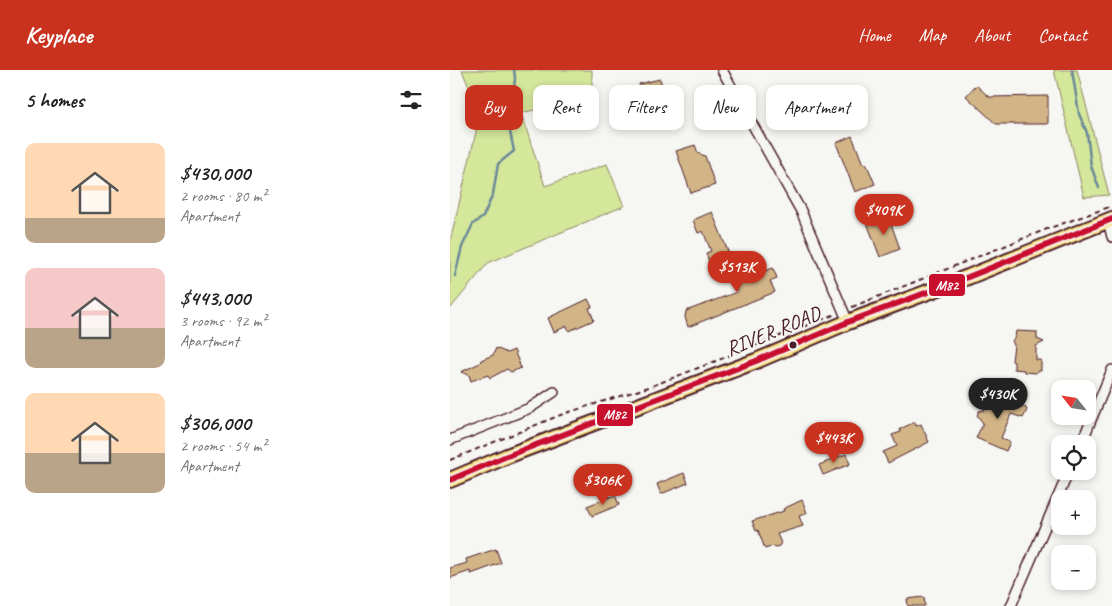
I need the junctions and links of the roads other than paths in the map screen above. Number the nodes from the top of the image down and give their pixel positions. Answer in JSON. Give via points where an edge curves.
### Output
{"nodes":[{"id":1,"x":722,"y":70,"type":"edge"},
{"id":2,"x":1110,"y":220,"type":"edge"},
{"id":3,"x":1112,"y":238,"type":"edge"},
{"id":4,"x":846,"y":316,"type":"junction"},
{"id":5,"x":1112,"y":370,"type":"edge"},
{"id":6,"x":554,"y":392,"type":"dead end"},
{"id":7,"x":1085,"y":435,"type":"edge"},
{"id":8,"x":450,"y":440,"type":"edge"},
{"id":9,"x":450,"y":480,"type":"edge"},
{"id":10,"x":1065,"y":480,"type":"edge"},
{"id":11,"x":1011,"y":606,"type":"edge"}],
"edges":[{"from":1,"to":4,"type":"street","via":[[801,211]]},
{"from":2,"to":3,"type":"street"},
{"from":2,"to":4,"type":"main road","name":"RIVER ROAD","via":[[968,277]]},
{"from":4,"to":9,"type":"main road","name":"RIVER ROAD","via":[[756,361]]},
{"from":5,"to":7,"type":"street"},
{"from":6,"to":8,"type":"street","via":[[530,408]]},
{"from":10,"to":11,"type":"street"}]}
